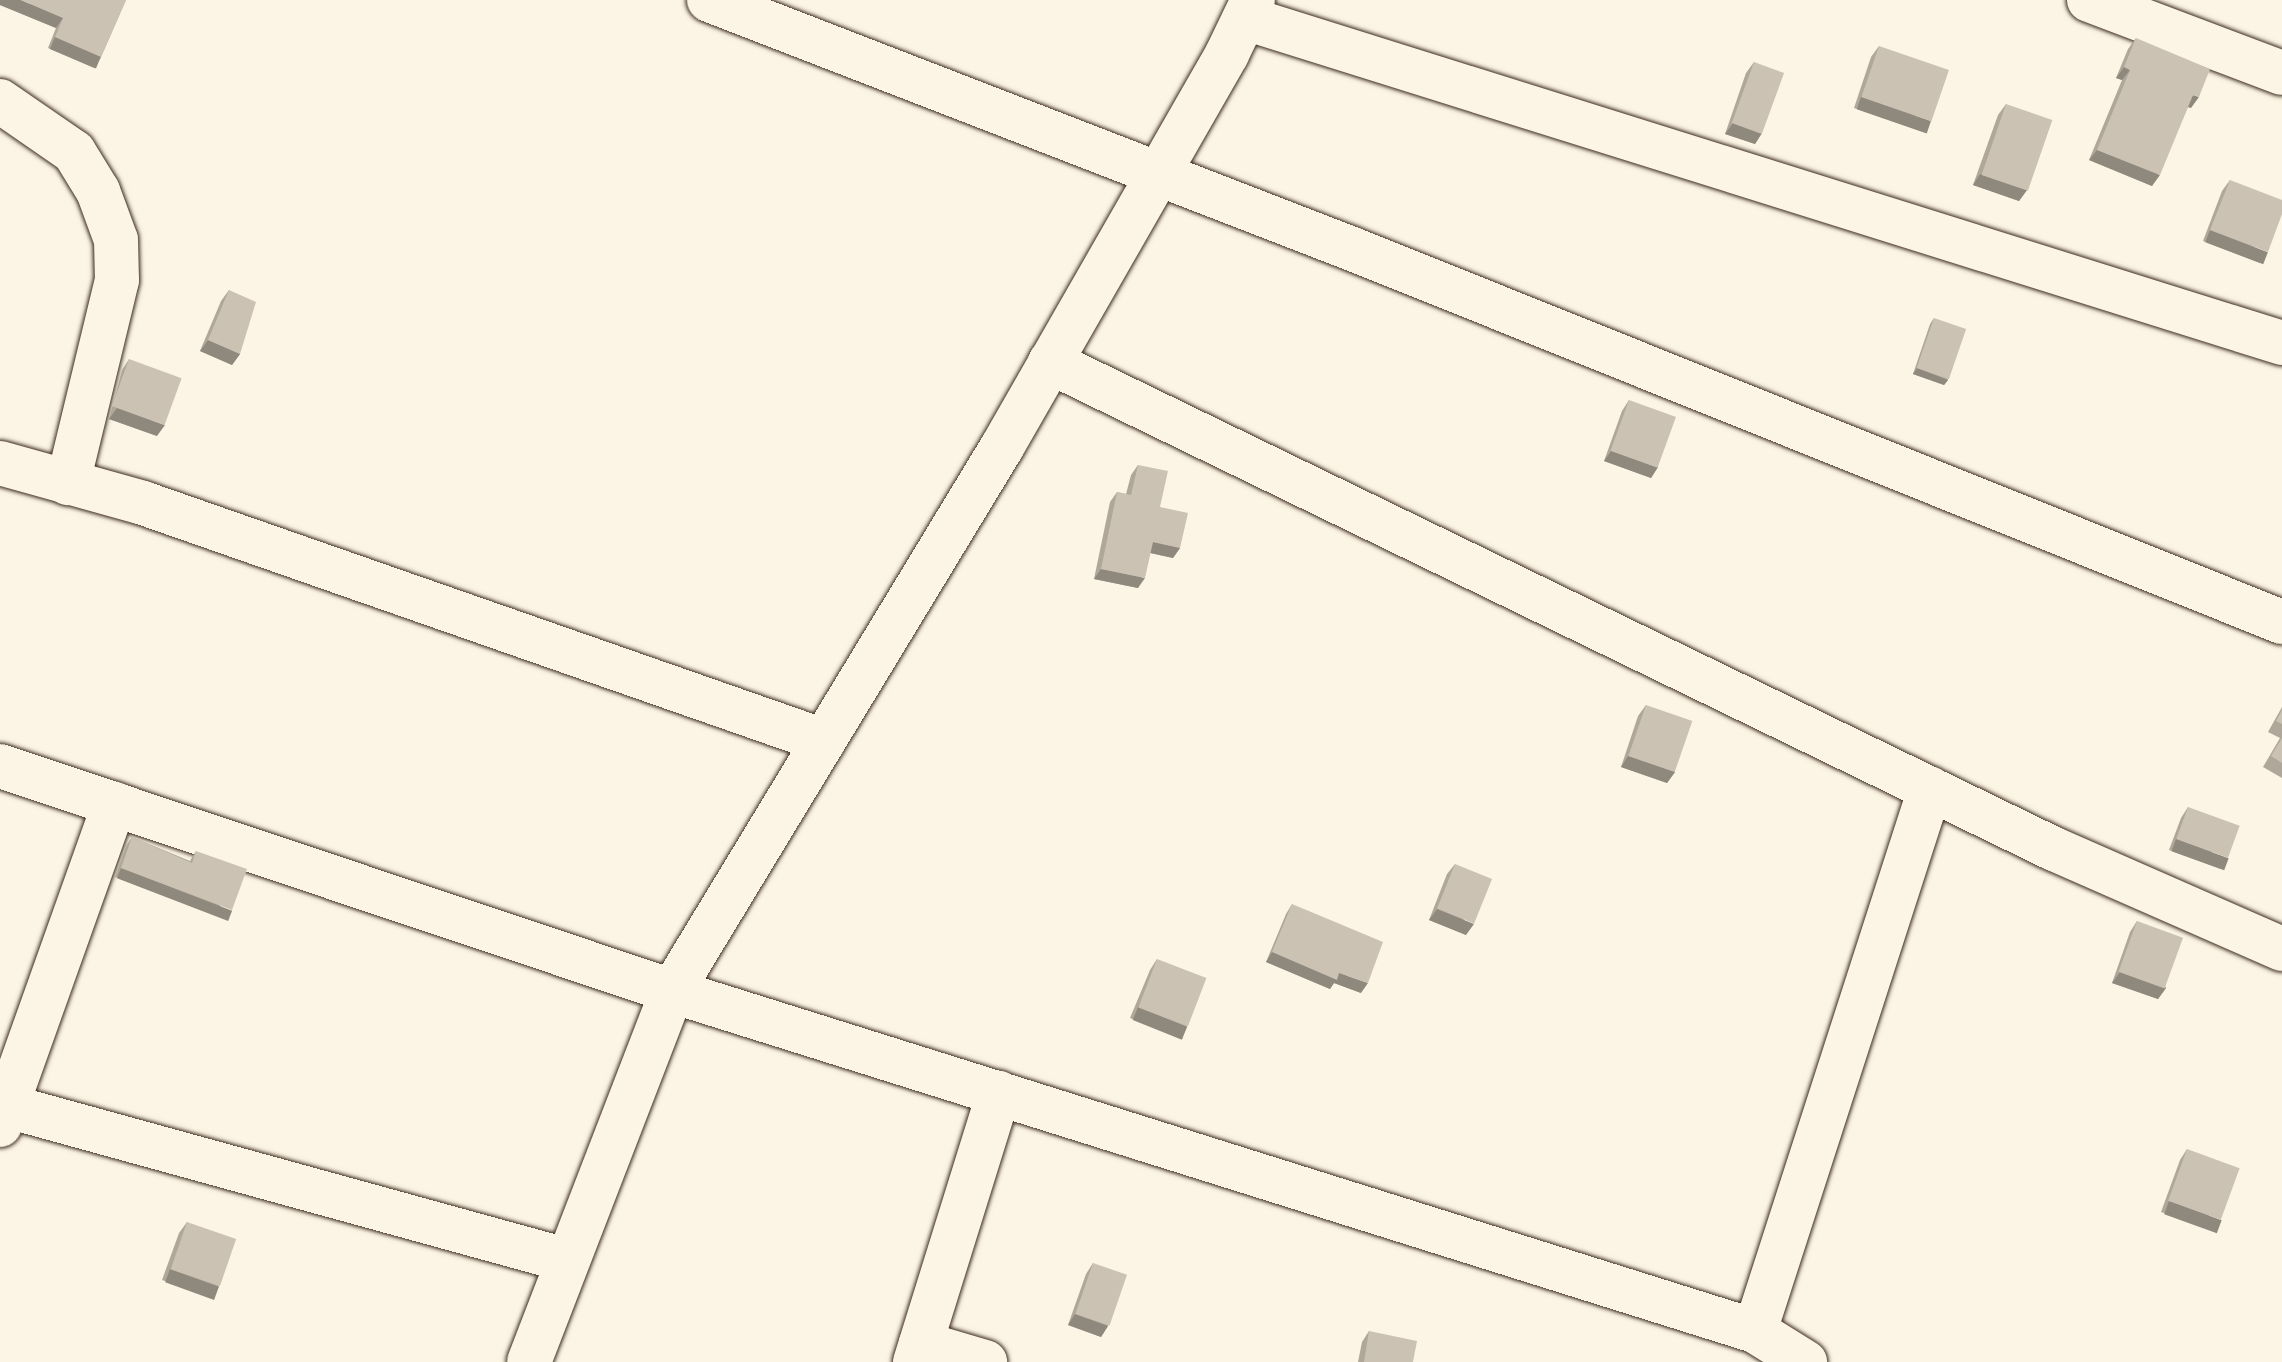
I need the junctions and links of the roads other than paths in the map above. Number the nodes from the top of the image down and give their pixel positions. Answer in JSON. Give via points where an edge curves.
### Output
{"nodes":[{"id":1,"x":709,"y":0,"type":"edge"},
{"id":2,"x":2089,"y":0,"type":"edge"},
{"id":3,"x":1249,"y":9,"type":"edge"},
{"id":4,"x":2282,"y":73,"type":"edge"},
{"id":5,"x":0,"y":101,"type":"edge"},
{"id":6,"x":1160,"y":172,"type":"junction"},
{"id":7,"x":2282,"y":343,"type":"edge"},
{"id":8,"x":1050,"y":362,"type":"junction"},
{"id":9,"x":0,"y":463,"type":"edge"},
{"id":10,"x":68,"y":483,"type":"junction"},
{"id":11,"x":2282,"y":622,"type":"edge"},
{"id":12,"x":824,"y":741,"type":"junction"},
{"id":13,"x":0,"y":766,"type":"edge"},
{"id":14,"x":1930,"y":789,"type":"junction"},
{"id":15,"x":114,"y":804,"type":"junction"},
{"id":16,"x":2282,"y":949,"type":"edge"},
{"id":17,"x":672,"y":991,"type":"junction"},
{"id":18,"x":999,"y":1093,"type":"junction"},
{"id":19,"x":2,"y":1112,"type":"edge"},
{"id":20,"x":566,"y":1260,"type":"junction"},
{"id":21,"x":1755,"y":1331,"type":"junction"},
{"id":22,"x":918,"y":1353,"type":"edge"},
{"id":23,"x":529,"y":1362,"type":"edge"},
{"id":24,"x":985,"y":1362,"type":"edge"},
{"id":25,"x":1805,"y":1362,"type":"edge"}],
"edges":[{"from":1,"to":6,"type":"street"},
{"from":2,"to":4,"type":"street"},
{"from":3,"to":6,"type":"street"},
{"from":3,"to":7,"type":"street"},
{"from":5,"to":10,"type":"street","via":[[74,152],[98,191],[116,240],[117,280]]},
{"from":6,"to":8,"type":"street"},
{"from":6,"to":11,"type":"street"},
{"from":8,"to":12,"type":"street"},
{"from":8,"to":14,"type":"street"},
{"from":9,"to":10,"type":"street"},
{"from":10,"to":12,"type":"street","via":[[143,503]]},
{"from":12,"to":17,"type":"street"},
{"from":13,"to":15,"type":"street"},
{"from":14,"to":16,"type":"street"},
{"from":14,"to":21,"type":"street"},
{"from":15,"to":17,"type":"street"},
{"from":15,"to":19,"type":"street"},
{"from":17,"to":18,"type":"street"},
{"from":17,"to":20,"type":"street"},
{"from":18,"to":21,"type":"street"},
{"from":18,"to":22,"type":"street"},
{"from":19,"to":20,"type":"street"},
{"from":20,"to":23,"type":"street"},
{"from":21,"to":25,"type":"street"},
{"from":22,"to":24,"type":"street"}]}
